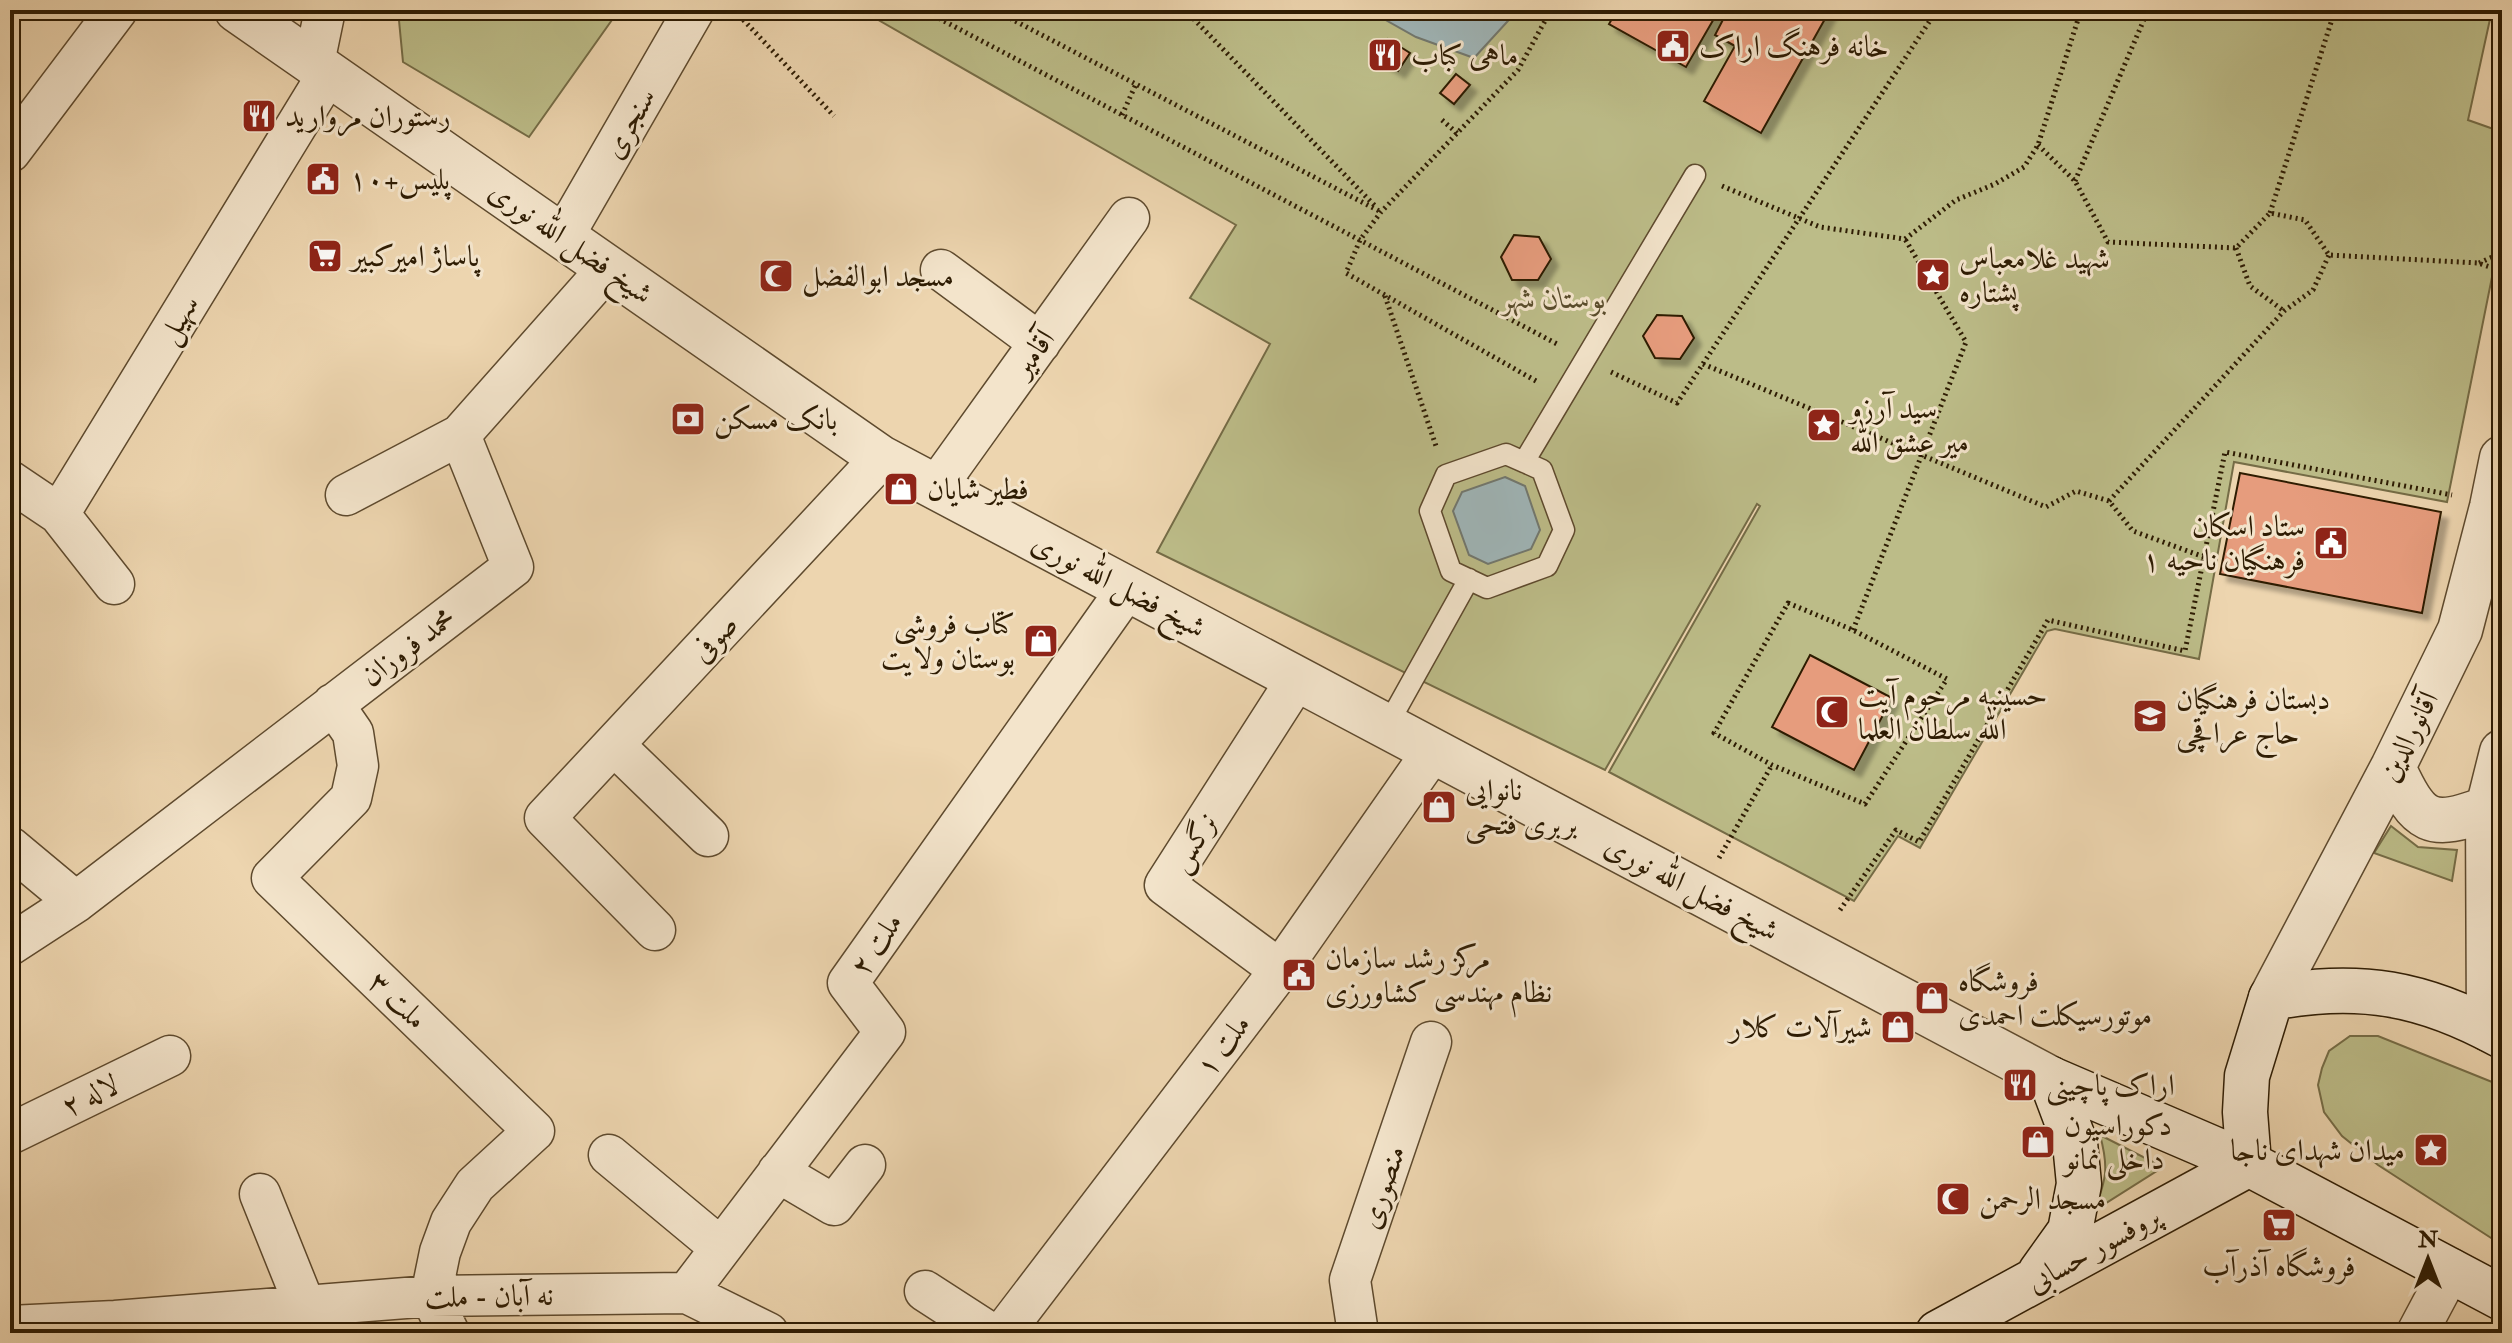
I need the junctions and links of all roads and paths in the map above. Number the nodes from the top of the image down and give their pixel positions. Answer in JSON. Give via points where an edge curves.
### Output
{"nodes":[{"id":1,"x":117,"y":10,"type":"edge"},
{"id":2,"x":237,"y":10,"type":"edge"},
{"id":3,"x":325,"y":10,"type":"edge"},
{"id":4,"x":694,"y":10,"type":"edge"},
{"id":5,"x":735,"y":10,"type":"edge"},
{"id":6,"x":923,"y":10,"type":"edge"},
{"id":7,"x":948,"y":10,"type":"edge"},
{"id":8,"x":994,"y":10,"type":"edge"},
{"id":9,"x":1197,"y":10,"type":"edge"},
{"id":10,"x":1551,"y":10,"type":"edge"},
{"id":11,"x":1937,"y":10,"type":"edge"},
{"id":12,"x":2081,"y":10,"type":"edge"},
{"id":13,"x":2148,"y":10,"type":"edge"},
{"id":14,"x":2335,"y":10,"type":"edge"},
{"id":15,"x":1187,"y":13,"type":"edge"},
{"id":16,"x":942,"y":20,"type":"junction"},
{"id":17,"x":321,"y":68,"type":"junction"},
{"id":18,"x":1136,"y":84,"type":"junction"},
{"id":19,"x":1122,"y":115,"type":"junction"},
{"id":20,"x":834,"y":116,"type":"dead end"},
{"id":21,"x":1442,"y":120,"type":"dead end"},
{"id":22,"x":1458,"y":134,"type":"junction"},
{"id":23,"x":2038,"y":145,"type":"junction"},
{"id":24,"x":10,"y":152,"type":"edge"},
{"id":25,"x":1695,"y":175,"type":"joint"},
{"id":26,"x":2075,"y":181,"type":"junction"},
{"id":27,"x":1381,"y":212,"type":"junction"},
{"id":28,"x":2270,"y":213,"type":"junction"},
{"id":29,"x":1129,"y":218,"type":"dead end"},
{"id":30,"x":1799,"y":218,"type":"junction"},
{"id":31,"x":563,"y":237,"type":"junction"},
{"id":32,"x":1905,"y":239,"type":"junction"},
{"id":33,"x":1360,"y":240,"type":"junction"},
{"id":34,"x":2236,"y":248,"type":"junction"},
{"id":35,"x":2502,"y":250,"type":"edge"},
{"id":36,"x":2329,"y":255,"type":"junction"},
{"id":37,"x":2478,"y":263,"type":"junction"},
{"id":38,"x":608,"y":268,"type":"junction"},
{"id":39,"x":941,"y":270,"type":"dead end"},
{"id":40,"x":2502,"y":271,"type":"edge"},
{"id":41,"x":1385,"y":295,"type":"junction"},
{"id":42,"x":2284,"y":311,"type":"junction"},
{"id":43,"x":1040,"y":343,"type":"junction"},
{"id":44,"x":1585,"y":359,"type":"junction"},
{"id":45,"x":1703,"y":364,"type":"junction"},
{"id":46,"x":1563,"y":397,"type":"junction"},
{"id":47,"x":460,"y":435,"type":"junction"},
{"id":48,"x":1923,"y":456,"type":"junction"},
{"id":49,"x":881,"y":458,"type":"junction"},
{"id":50,"x":2502,"y":458,"type":"edge"},
{"id":51,"x":1524,"y":462,"type":"junction"},
{"id":52,"x":1446,"y":475,"type":"junction"},
{"id":53,"x":10,"y":481,"type":"edge"},
{"id":54,"x":936,"y":487,"type":"junction"},
{"id":55,"x":2446,"y":494,"type":"dead end"},
{"id":56,"x":346,"y":495,"type":"dead end"},
{"id":57,"x":2109,"y":501,"type":"junction"},
{"id":58,"x":59,"y":514,"type":"junction"},
{"id":59,"x":2204,"y":557,"type":"junction"},
{"id":60,"x":1469,"y":579,"type":"junction"},
{"id":61,"x":114,"y":584,"type":"dead end"},
{"id":62,"x":1127,"y":589,"type":"junction"},
{"id":63,"x":1853,"y":630,"type":"junction"},
{"id":64,"x":1297,"y":679,"type":"junction"},
{"id":65,"x":333,"y":704,"type":"junction"},
{"id":66,"x":1387,"y":726,"type":"junction"},
{"id":67,"x":614,"y":745,"type":"junction"},
{"id":68,"x":1433,"y":751,"type":"junction"},
{"id":69,"x":2502,"y":752,"type":"edge"},
{"id":70,"x":1772,"y":765,"type":"junction"},
{"id":71,"x":2393,"y":767,"type":"junction"},
{"id":72,"x":2488,"y":808,"type":"junction"},
{"id":73,"x":708,"y":836,"type":"dead end"},
{"id":74,"x":10,"y":847,"type":"edge"},
{"id":75,"x":1699,"y":892,"type":"junction"},
{"id":76,"x":76,"y":902,"type":"junction"},
{"id":77,"x":1840,"y":910,"type":"dead end"},
{"id":78,"x":655,"y":930,"type":"dead end"},
{"id":79,"x":10,"y":945,"type":"edge"},
{"id":80,"x":1280,"y":970,"type":"junction"},
{"id":81,"x":2271,"y":998,"type":"junction"},
{"id":82,"x":2496,"y":1032,"type":"edge"},
{"id":83,"x":1431,"y":1042,"type":"dead end"},
{"id":84,"x":170,"y":1056,"type":"dead end"},
{"id":85,"x":2051,"y":1079,"type":"junction"},
{"id":86,"x":10,"y":1134,"type":"edge"},
{"id":87,"x":609,"y":1155,"type":"dead end"},
{"id":88,"x":2249,"y":1164,"type":"junction"},
{"id":89,"x":865,"y":1165,"type":"dead end"},
{"id":90,"x":778,"y":1172,"type":"junction"},
{"id":91,"x":260,"y":1194,"type":"dead end"},
{"id":92,"x":721,"y":1248,"type":"junction"},
{"id":93,"x":2451,"y":1269,"type":"junction"},
{"id":94,"x":2034,"y":1281,"type":"junction"},
{"id":95,"x":925,"y":1291,"type":"dead end"},
{"id":96,"x":687,"y":1293,"type":"junction"},
{"id":97,"x":431,"y":1296,"type":"junction"},
{"id":98,"x":2502,"y":1298,"type":"edge"},
{"id":99,"x":305,"y":1306,"type":"junction"},
{"id":100,"x":10,"y":1326,"type":"edge"},
{"id":101,"x":118,"y":1327,"type":"edge"},
{"id":102,"x":449,"y":1333,"type":"edge"},
{"id":103,"x":768,"y":1333,"type":"edge"},
{"id":104,"x":990,"y":1333,"type":"edge"},
{"id":105,"x":1003,"y":1333,"type":"edge"},
{"id":106,"x":1358,"y":1333,"type":"edge"},
{"id":107,"x":1938,"y":1333,"type":"edge"},
{"id":108,"x":2417,"y":1333,"type":"edge"}],
"edges":[{"from":1,"to":24,"type":"street"},
{"from":2,"to":17,"type":"street","name":"شیخ فضل الله نوری"},
{"from":3,"to":17,"type":"street","name":"سهیل"},
{"from":4,"to":31,"type":"street","name":"سنجری"},
{"from":5,"to":20,"type":"path"},
{"from":6,"to":16,"type":"path"},
{"from":7,"to":16,"type":"path"},
{"from":8,"to":18,"type":"path"},
{"from":9,"to":15,"type":"path"},
{"from":10,"to":22,"type":"path","via":[[1518,70]]},
{"from":11,"to":30,"type":"path"},
{"from":12,"to":23,"type":"path"},
{"from":13,"to":26,"type":"path"},
{"from":14,"to":28,"type":"path"},
{"from":15,"to":27,"type":"path"},
{"from":16,"to":19,"type":"path"},
{"from":17,"to":31,"type":"street","name":"شیخ فضل الله نوری"},
{"from":17,"to":58,"type":"street","name":"سهیل"},
{"from":18,"to":19,"type":"path"},
{"from":18,"to":27,"type":"path"},
{"from":19,"to":33,"type":"path"},
{"from":21,"to":22,"type":"path"},
{"from":22,"to":27,"type":"path"},
{"from":23,"to":26,"type":"path"},
{"from":23,"to":32,"type":"path","via":[[2024,167],[1956,200]]},
{"from":25,"to":30,"type":"path"},
{"from":25,"to":44,"type":"lane"},
{"from":26,"to":34,"type":"path","via":[[2108,242]]},
{"from":27,"to":33,"type":"path"},
{"from":28,"to":34,"type":"path"},
{"from":28,"to":36,"type":"path","via":[[2305,220]]},
{"from":29,"to":43,"type":"street","name":"آقامیر"},
{"from":30,"to":32,"type":"path","via":[[1820,227]]},
{"from":30,"to":45,"type":"path"},
{"from":31,"to":38,"type":"street","name":"شیخ فضل الله نوری"},
{"from":32,"to":48,"type":"path","via":[[1966,342]]},
{"from":33,"to":41,"type":"path","via":[[1346,273]]},
{"from":33,"to":44,"type":"path"},
{"from":34,"to":42,"type":"path","via":[[2250,286]]},
{"from":35,"to":37,"type":"path"},
{"from":36,"to":37,"type":"path"},
{"from":36,"to":42,"type":"path","via":[[2313,290]]},
{"from":37,"to":40,"type":"path"},
{"from":38,"to":47,"type":"street"},
{"from":38,"to":49,"type":"street","name":"شیخ فضل الله نوری"},
{"from":39,"to":43,"type":"street"},
{"from":41,"to":46,"type":"path"},
{"from":41,"to":52,"type":"path"},
{"from":42,"to":57,"type":"path"},
{"from":43,"to":54,"type":"street","name":"آقامیر"},
{"from":44,"to":45,"type":"path","via":[[1677,403]]},
{"from":44,"to":46,"type":"lane"},
{"from":45,"to":48,"type":"path"},
{"from":46,"to":51,"type":"lane"},
{"from":47,"to":56,"type":"street"},
{"from":47,"to":65,"type":"street","name":"محمد فروزان","via":[[513,567]]},
{"from":48,"to":57,"type":"path","via":[[2046,507],[2076,491]]},
{"from":48,"to":63,"type":"path"},
{"from":49,"to":54,"type":"street","name":"شیخ فضل الله نوری"},
{"from":49,"to":67,"type":"street","name":"صوفی"},
{"from":50,"to":71,"type":"street","name":"آقانورالدین","via":[[2460,630]]},
{"from":51,"to":52,"type":"lane","via":[[1506,454]]},
{"from":51,"to":60,"type":"lane","via":[[1542,470],[1564,530],[1547,566],[1487,588]]},
{"from":52,"to":60,"type":"lane","via":[[1430,511],[1451,571]]},
{"from":53,"to":58,"type":"street"},
{"from":54,"to":62,"type":"street","name":"شیخ فضل الله نوری"},
{"from":55,"to":59,"type":"path","via":[[2225,452]]},
{"from":57,"to":59,"type":"path","via":[[2133,531]]},
{"from":58,"to":61,"type":"street"},
{"from":59,"to":77,"type":"path","via":[[2185,651],[2048,620],[1919,842],[1896,830]]},
{"from":60,"to":66,"type":"lane"},
{"from":62,"to":64,"type":"street","name":"شیخ فضل الله نوری"},
{"from":62,"to":90,"type":"street","name":"ملت ۲","via":[[848,983],[885,1032]]},
{"from":63,"to":70,"type":"path","via":[[1788,603],[1714,733]]},
{"from":63,"to":70,"type":"path","via":[[1947,679],[1865,804]]},
{"from":64,"to":66,"type":"street","name":"شیخ فضل الله نوری"},
{"from":64,"to":80,"type":"street","name":"نرگس","via":[[1165,885]]},
{"from":65,"to":76,"type":"street","name":"محمد فروزان"},
{"from":65,"to":97,"type":"street","name":"ملت ۳","via":[[353,733],[358,766],[351,798],[272,878],[534,1131],[475,1185],[451,1222]]},
{"from":66,"to":68,"type":"street","name":"شیخ فضل الله نوری"},
{"from":67,"to":73,"type":"street"},
{"from":67,"to":78,"type":"street","name":"صوفی","via":[[545,818]]},
{"from":68,"to":75,"type":"street","name":"شیخ فضل الله نوری"},
{"from":68,"to":80,"type":"street","name":"ملت ۱"},
{"from":69,"to":72,"type":"street"},
{"from":70,"to":75,"type":"path"},
{"from":71,"to":72,"type":"street","via":[[2408,800],[2424,817],[2447,821]]},
{"from":71,"to":81,"type":"street","name":"آقانورالدین"},
{"from":72,"to":82,"type":"street"},
{"from":74,"to":76,"type":"street"},
{"from":75,"to":85,"type":"street","name":"شیخ فضل الله نوری"},
{"from":76,"to":79,"type":"street","name":"محمد فروزان"},
{"from":80,"to":105,"type":"street","name":"ملت ۱"},
{"from":81,"to":82,"type":"street","via":[[2312,990],[2401,995]]},
{"from":81,"to":88,"type":"street","name":"آقانورالدین","via":[[2247,1076]]},
{"from":83,"to":106,"type":"street","name":"منصوری","via":[[1350,1280]]},
{"from":84,"to":86,"type":"street","name":"لاله ۲"},
{"from":85,"to":88,"type":"street","name":"شیخ فضل الله نوری"},
{"from":85,"to":94,"type":"street","via":[[2075,1143],[2079,1184],[2070,1231]]},
{"from":87,"to":92,"type":"street"},
{"from":88,"to":93,"type":"street","name":"شیخ فضل الله نوری"},
{"from":88,"to":94,"type":"street","name":"پروفسور حسابی"},
{"from":89,"to":90,"type":"street","via":[[834,1205]]},
{"from":90,"to":92,"type":"street","name":"ملت ۲"},
{"from":91,"to":99,"type":"street"},
{"from":92,"to":96,"type":"street","name":"ملت ۲"},
{"from":93,"to":98,"type":"street","name":"شیخ فضل الله نوری"},
{"from":93,"to":108,"type":"street"},
{"from":94,"to":107,"type":"street","name":"پروفسور حسابی"},
{"from":95,"to":104,"type":"street"},
{"from":96,"to":97,"type":"street","name":"نه آبان - ملت"},
{"from":96,"to":103,"type":"street","name":"نه آبان - ملت"},
{"from":97,"to":99,"type":"street","name":"نه آبان - ملت"},
{"from":97,"to":102,"type":"street"},
{"from":99,"to":101,"type":"street","name":"نه آبان - ملت"},
{"from":100,"to":101,"type":"street","name":"نه آبان - ملت"}]}
